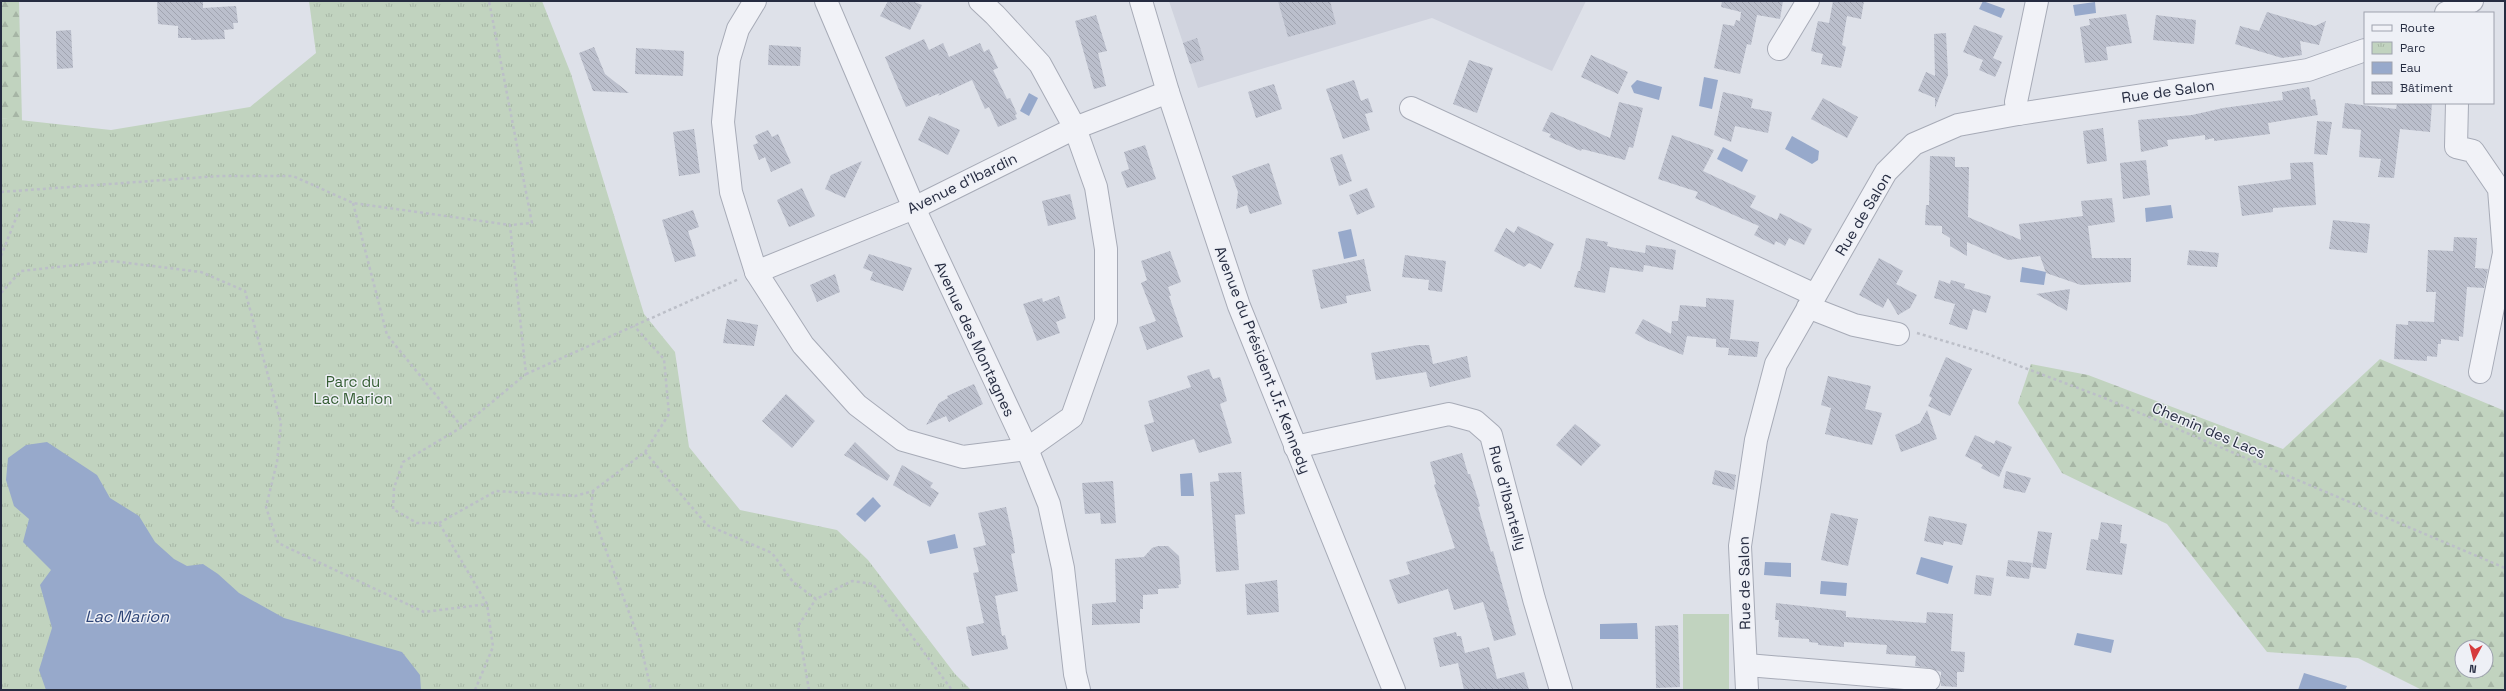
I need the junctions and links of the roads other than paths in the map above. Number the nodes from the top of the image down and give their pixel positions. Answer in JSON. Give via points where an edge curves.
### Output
{"nodes":[{"id":1,"x":755,"y":1,"type":"edge"},
{"id":2,"x":826,"y":1,"type":"edge"},
{"id":3,"x":980,"y":1,"type":"edge"},
{"id":4,"x":1141,"y":1,"type":"edge"},
{"id":5,"x":1808,"y":1,"type":"edge"},
{"id":6,"x":2037,"y":1,"type":"edge"},
{"id":7,"x":1779,"y":49,"type":"dead end"},
{"id":8,"x":2364,"y":50,"type":"edge"},
{"id":9,"x":1168,"y":92,"type":"junction"},
{"id":10,"x":2457,"y":104,"type":"edge"},
{"id":11,"x":1411,"y":108,"type":"dead end"},
{"id":12,"x":2018,"y":114,"type":"junction"},
{"id":13,"x":1075,"y":128,"type":"junction"},
{"id":14,"x":914,"y":208,"type":"junction"},
{"id":15,"x":756,"y":272,"type":"junction"},
{"id":16,"x":1812,"y":301,"type":"junction"},
{"id":17,"x":1898,"y":334,"type":"road end"},
{"id":18,"x":2480,"y":372,"type":"dead end"},
{"id":19,"x":1295,"y":447,"type":"junction"},
{"id":20,"x":1027,"y":449,"type":"junction"},
{"id":21,"x":1747,"y":665,"type":"junction"},
{"id":22,"x":1929,"y":680,"type":"dead end"},
{"id":23,"x":1079,"y":690,"type":"edge"},
{"id":24,"x":1394,"y":690,"type":"edge"},
{"id":25,"x":1561,"y":690,"type":"edge"},
{"id":26,"x":1747,"y":690,"type":"edge"}],
"edges":[{"from":1,"to":15,"type":"street","via":[[738,29],[729,59],[723,122],[731,192]]},
{"from":2,"to":14,"type":"street","name":"Avenue des Montagnes"},
{"from":3,"to":13,"type":"street","via":[[1040,64]]},
{"from":4,"to":9,"type":"street","name":"Avenue du Président J.F. Kennedy"},
{"from":5,"to":7,"type":"street"},
{"from":6,"to":12,"type":"street","via":[[2016,102]]},
{"from":8,"to":12,"type":"street","name":"Rue de Salon","via":[[2308,70]]},
{"from":9,"to":13,"type":"street","name":"Avenue d'Ibardin"},
{"from":9,"to":19,"type":"street","name":"Avenue du Président J.F. Kennedy","via":[[1239,306]]},
{"from":10,"to":18,"type":"street","via":[[2456,147],[2473,151],[2500,189],[2504,253]]},
{"from":11,"to":16,"type":"street"},
{"from":12,"to":16,"type":"street","name":"Rue de Salon","via":[[1958,126],[1914,144],[1886,172]]},
{"from":13,"to":14,"type":"street","name":"Avenue d'Ibardin"},
{"from":13,"to":20,"type":"street","via":[[1096,187],[1105,241],[1106,320],[1072,418]]},
{"from":14,"to":15,"type":"street","name":"Avenue d'Ibardin"},
{"from":14,"to":20,"type":"street","name":"Avenue des Montagnes"},
{"from":15,"to":20,"type":"street","via":[[802,345],[857,405],[903,440],[963,457]]},
{"from":16,"to":17,"type":"street","via":[[1854,326]]},
{"from":16,"to":21,"type":"street","name":"Rue de Salon","via":[[1776,364],[1756,440],[1740,546]]},
{"from":19,"to":24,"type":"street","name":"Avenue du Président J.F. Kennedy"},
{"from":19,"to":25,"type":"street","name":"Rue d'Ibantelly","via":[[1449,414],[1475,421],[1491,435]]},
{"from":20,"to":23,"type":"street","name":"Avenue des Montagnes","via":[[1051,511],[1063,568],[1074,674]]},
{"from":21,"to":22,"type":"street"},
{"from":21,"to":26,"type":"street","name":"Rue de Salon"}]}
